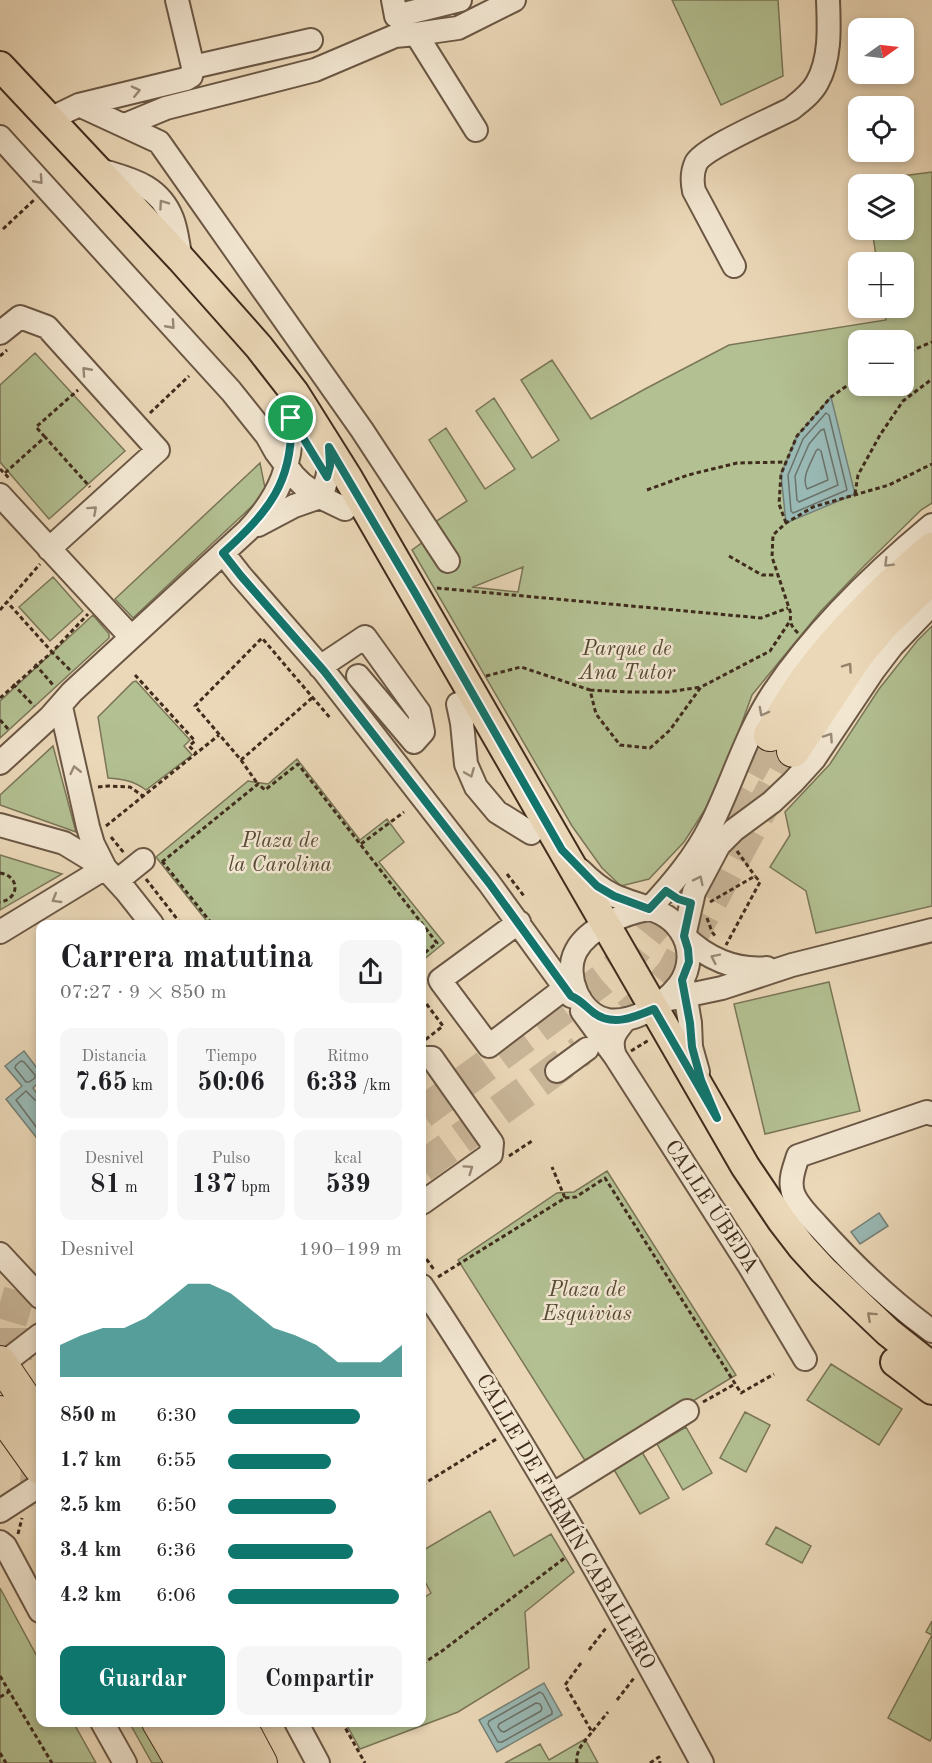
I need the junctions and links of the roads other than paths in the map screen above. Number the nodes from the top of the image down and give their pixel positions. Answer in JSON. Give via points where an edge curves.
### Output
{"nodes":[{"id":1,"x":177,"y":0,"type":"edge"},
{"id":2,"x":460,"y":0,"type":"edge"},
{"id":3,"x":514,"y":0,"type":"edge"},
{"id":4,"x":828,"y":0,"type":"edge"},
{"id":5,"x":395,"y":8,"type":"edge"},
{"id":6,"x":416,"y":34,"type":"junction"},
{"id":7,"x":311,"y":40,"type":"dead end"},
{"id":8,"x":0,"y":66,"type":"edge"},
{"id":9,"x":193,"y":68,"type":"junction"},
{"id":10,"x":0,"y":91,"type":"edge"},
{"id":11,"x":79,"y":105,"type":"junction"},
{"id":12,"x":50,"y":119,"type":"junction"},
{"id":13,"x":125,"y":125,"type":"junction"},
{"id":14,"x":476,"y":130,"type":"dead end"},
{"id":15,"x":0,"y":137,"type":"edge"},
{"id":16,"x":734,"y":266,"type":"dead end"},
{"id":17,"x":4,"y":340,"type":"edge"},
{"id":18,"x":291,"y":418,"type":"junction"},
{"id":19,"x":329,"y":447,"type":"junction"},
{"id":20,"x":282,"y":467,"type":"junction"},
{"id":21,"x":6,"y":483,"type":"edge"},
{"id":22,"x":330,"y":494,"type":"junction"},
{"id":23,"x":932,"y":525,"type":"edge"},
{"id":24,"x":249,"y":530,"type":"junction"},
{"id":25,"x":932,"y":549,"type":"edge"},
{"id":26,"x":223,"y":553,"type":"junction"},
{"id":27,"x":47,"y":554,"type":"junction"},
{"id":28,"x":448,"y":561,"type":"dead end"},
{"id":29,"x":932,"y":577,"type":"edge"},
{"id":30,"x":932,"y":604,"type":"edge"},
{"id":31,"x":131,"y":637,"type":"junction"},
{"id":32,"x":320,"y":667,"type":"junction"},
{"id":33,"x":358,"y":676,"type":"dead end"},
{"id":34,"x":58,"y":698,"type":"junction"},
{"id":35,"x":458,"y":704,"type":"junction"},
{"id":36,"x":0,"y":763,"type":"edge"},
{"id":37,"x":0,"y":825,"type":"edge"},
{"id":38,"x":531,"y":833,"type":"junction"},
{"id":39,"x":562,"y":850,"type":"junction"},
{"id":40,"x":139,"y":863,"type":"road end"},
{"id":41,"x":111,"y":875,"type":"junction"},
{"id":42,"x":649,"y":909,"type":"junction"},
{"id":43,"x":149,"y":920,"type":"edge"},
{"id":44,"x":519,"y":922,"type":"junction"},
{"id":45,"x":932,"y":930,"type":"edge"},
{"id":46,"x":0,"y":932,"type":"edge"},
{"id":47,"x":593,"y":933,"type":"junction"},
{"id":48,"x":684,"y":936,"type":"junction"},
{"id":49,"x":539,"y":950,"type":"junction"},
{"id":50,"x":792,"y":965,"type":"junction"},
{"id":51,"x":722,"y":987,"type":"junction"},
{"id":52,"x":576,"y":997,"type":"junction"},
{"id":53,"x":658,"y":1003,"type":"junction"},
{"id":54,"x":690,"y":1023,"type":"junction"},
{"id":55,"x":588,"y":1049,"type":"dead end"},
{"id":56,"x":615,"y":1056,"type":"junction"},
{"id":57,"x":426,"y":1058,"type":"edge"},
{"id":58,"x":558,"y":1071,"type":"dead end"},
{"id":59,"x":932,"y":1114,"type":"edge"},
{"id":60,"x":717,"y":1118,"type":"junction"},
{"id":61,"x":426,"y":1200,"type":"edge"},
{"id":62,"x":0,"y":1254,"type":"edge"},
{"id":63,"x":36,"y":1292,"type":"edge"},
{"id":64,"x":426,"y":1292,"type":"edge"},
{"id":65,"x":932,"y":1331,"type":"edge"},
{"id":66,"x":36,"y":1338,"type":"edge"},
{"id":67,"x":805,"y":1359,"type":"dead end"},
{"id":68,"x":1,"y":1364,"type":"edge"},
{"id":69,"x":932,"y":1367,"type":"edge"},
{"id":70,"x":932,"y":1390,"type":"edge"},
{"id":71,"x":687,"y":1411,"type":"road end"},
{"id":72,"x":0,"y":1412,"type":"edge"},
{"id":73,"x":36,"y":1415,"type":"edge"},
{"id":74,"x":36,"y":1462,"type":"edge"},
{"id":75,"x":36,"y":1488,"type":"edge"},
{"id":76,"x":552,"y":1496,"type":"junction"},
{"id":77,"x":8,"y":1506,"type":"edge"},
{"id":78,"x":10,"y":1539,"type":"edge"},
{"id":79,"x":36,"y":1604,"type":"edge"},
{"id":80,"x":105,"y":1727,"type":"edge"},
{"id":81,"x":161,"y":1727,"type":"edge"},
{"id":82,"x":188,"y":1727,"type":"edge"},
{"id":83,"x":215,"y":1727,"type":"edge"},
{"id":84,"x":242,"y":1727,"type":"edge"},
{"id":85,"x":299,"y":1727,"type":"edge"},
{"id":86,"x":125,"y":1763,"type":"edge"},
{"id":87,"x":182,"y":1763,"type":"edge"},
{"id":88,"x":207,"y":1763,"type":"edge"},
{"id":89,"x":235,"y":1763,"type":"edge"},
{"id":90,"x":261,"y":1763,"type":"edge"},
{"id":91,"x":318,"y":1763,"type":"edge"},
{"id":92,"x":702,"y":1763,"type":"edge"}],
"edges":[{"from":1,"to":9,"type":"street"},
{"from":2,"to":5,"type":"street"},
{"from":3,"to":6,"type":"street","via":[[458,28]]},
{"from":4,"to":16,"type":"street","via":[[829,40],[817,84],[791,110],[717,147],[697,163],[692,180],[694,191]]},
{"from":6,"to":13,"type":"street","via":[[395,36],[315,70],[166,108]]},
{"from":6,"to":14,"type":"street"},
{"from":7,"to":9,"type":"street"},
{"from":8,"to":12,"type":"main road"},
{"from":11,"to":9,"type":"street","one_way":true,"via":[[186,79]]},
{"from":10,"to":18,"type":"main road","via":[[211,319]]},
{"from":11,"to":12,"type":"street"},
{"from":11,"to":13,"type":"street"},
{"from":19,"to":12,"type":"main road","one_way":true,"via":[[273,364]]},
{"from":13,"to":28,"type":"street","via":[[159,142],[362,430]]},
{"from":15,"to":20,"type":"street","one_way":true,"via":[[231,391],[267,436]]},
{"from":27,"to":17,"type":"street","one_way":true,"via":[[158,450],[47,327],[20,317]]},
{"from":18,"to":20,"type":"street","via":[[292,436]]},
{"from":18,"to":22,"type":"main road"},
{"from":19,"to":22,"type":"street"},
{"from":19,"to":39,"type":"main road"},
{"from":20,"to":22,"type":"street","via":[[302,484]]},
{"from":20,"to":24,"type":"street","via":[[271,502]]},
{"from":21,"to":27,"type":"street"},
{"from":22,"to":24,"type":"street","via":[[294,506]]},
{"from":22,"to":35,"type":"main road"},
{"from":23,"to":42,"type":"street","one_way":true,"via":[[824,627],[772,694],[710,826],[674,883]]},
{"from":24,"to":26,"type":"street"},
{"from":25,"to":29,"type":"highway","one_way":true,"via":[[839,639],[806,681],[782,743],[884,623]]},
{"from":26,"to":31,"type":"street"},
{"from":26,"to":32,"type":"street","name":"CALLE ÚBEDA"},
{"from":27,"to":31,"type":"street"},
{"from":48,"to":30,"type":"street","one_way":true,"via":[[699,903],[694,892],[719,845],[807,767],[892,646]]},
{"from":31,"to":34,"type":"street","via":[[72,692]]},
{"from":32,"to":33,"type":"street","via":[[365,637],[419,712],[423,732],[414,742]]},
{"from":32,"to":44,"type":"street","name":"CALLE ÚBEDA"},
{"from":34,"to":36,"type":"street"},
{"from":41,"to":34,"type":"street","one_way":true,"via":[[93,844]]},
{"from":35,"to":38,"type":"main road"},
{"from":35,"to":38,"type":"street","one_way":true,"via":[[466,764],[476,787],[496,812]]},
{"from":37,"to":41,"type":"street","via":[[64,843]]},
{"from":38,"to":47,"type":"main road"},
{"from":39,"to":42,"type":"street","via":[[597,886]]},
{"from":39,"to":47,"type":"main road"},
{"from":40,"to":41,"type":"street"},
{"from":41,"to":43,"type":"street"},
{"from":41,"to":46,"type":"street","one_way":true},
{"from":42,"to":47,"type":"street","via":[[627,915]]},
{"from":42,"to":48,"type":"street","via":[[665,915]]},
{"from":44,"to":49,"type":"street","name":"CALLE ÚBEDA"},
{"from":44,"to":52,"type":"street","via":[[440,980],[489,1046]]},
{"from":45,"to":50,"type":"street"},
{"from":47,"to":49,"type":"street","via":[[555,958]]},
{"from":47,"to":52,"type":"street","via":[[572,961]]},
{"from":47,"to":53,"type":"main road"},
{"from":50,"to":48,"type":"street","one_way":true,"via":[[733,965],[704,952]]},
{"from":48,"to":53,"type":"street","via":[[689,957],[687,972]]},
{"from":49,"to":52,"type":"street","name":"CALLE ÚBEDA"},
{"from":50,"to":51,"type":"street"},
{"from":51,"to":53,"type":"street"},
{"from":51,"to":54,"type":"street","via":[[702,1004]]},
{"from":52,"to":53,"type":"street","via":[[609,1020]]},
{"from":52,"to":56,"type":"street","name":"CALLE ÚBEDA"},
{"from":53,"to":54,"type":"street"},
{"from":53,"to":56,"type":"street","via":[[613,1037]]},
{"from":53,"to":60,"type":"main road"},
{"from":53,"to":70,"type":"main road","via":[[737,1188],[783,1254],[862,1335]]},
{"from":54,"to":60,"type":"street","via":[[701,1080]]},
{"from":55,"to":58,"type":"street"},
{"from":56,"to":67,"type":"street","name":"CALLE ÚBEDA"},
{"from":61,"to":57,"type":"street","one_way":true,"via":[[491,1154],[492,1143],[432,1058]]},
{"from":59,"to":65,"type":"street","via":[[927,1112],[798,1156],[791,1189],[842,1252]]},
{"from":69,"to":60,"type":"main road","one_way":true,"via":[[888,1332],[802,1247],[751,1176]]},
{"from":62,"to":63,"type":"street"},
{"from":64,"to":76,"type":"street","name":"CALLE DE FERMÍN CABALLERO"},
{"from":66,"to":68,"type":"street"},
{"from":68,"to":73,"type":"highway"},
{"from":71,"to":76,"type":"street"},
{"from":72,"to":74,"type":"highway"},
{"from":75,"to":77,"type":"street"},
{"from":76,"to":92,"type":"street","name":"CALLE DE FERMÍN CABALLERO"},
{"from":78,"to":79,"type":"street","via":[[5,1546]]},
{"from":80,"to":86,"type":"street"},
{"from":81,"to":87,"type":"highway"},
{"from":82,"to":88,"type":"highway"},
{"from":83,"to":89,"type":"highway"},
{"from":84,"to":90,"type":"highway"},
{"from":85,"to":91,"type":"street"}]}
